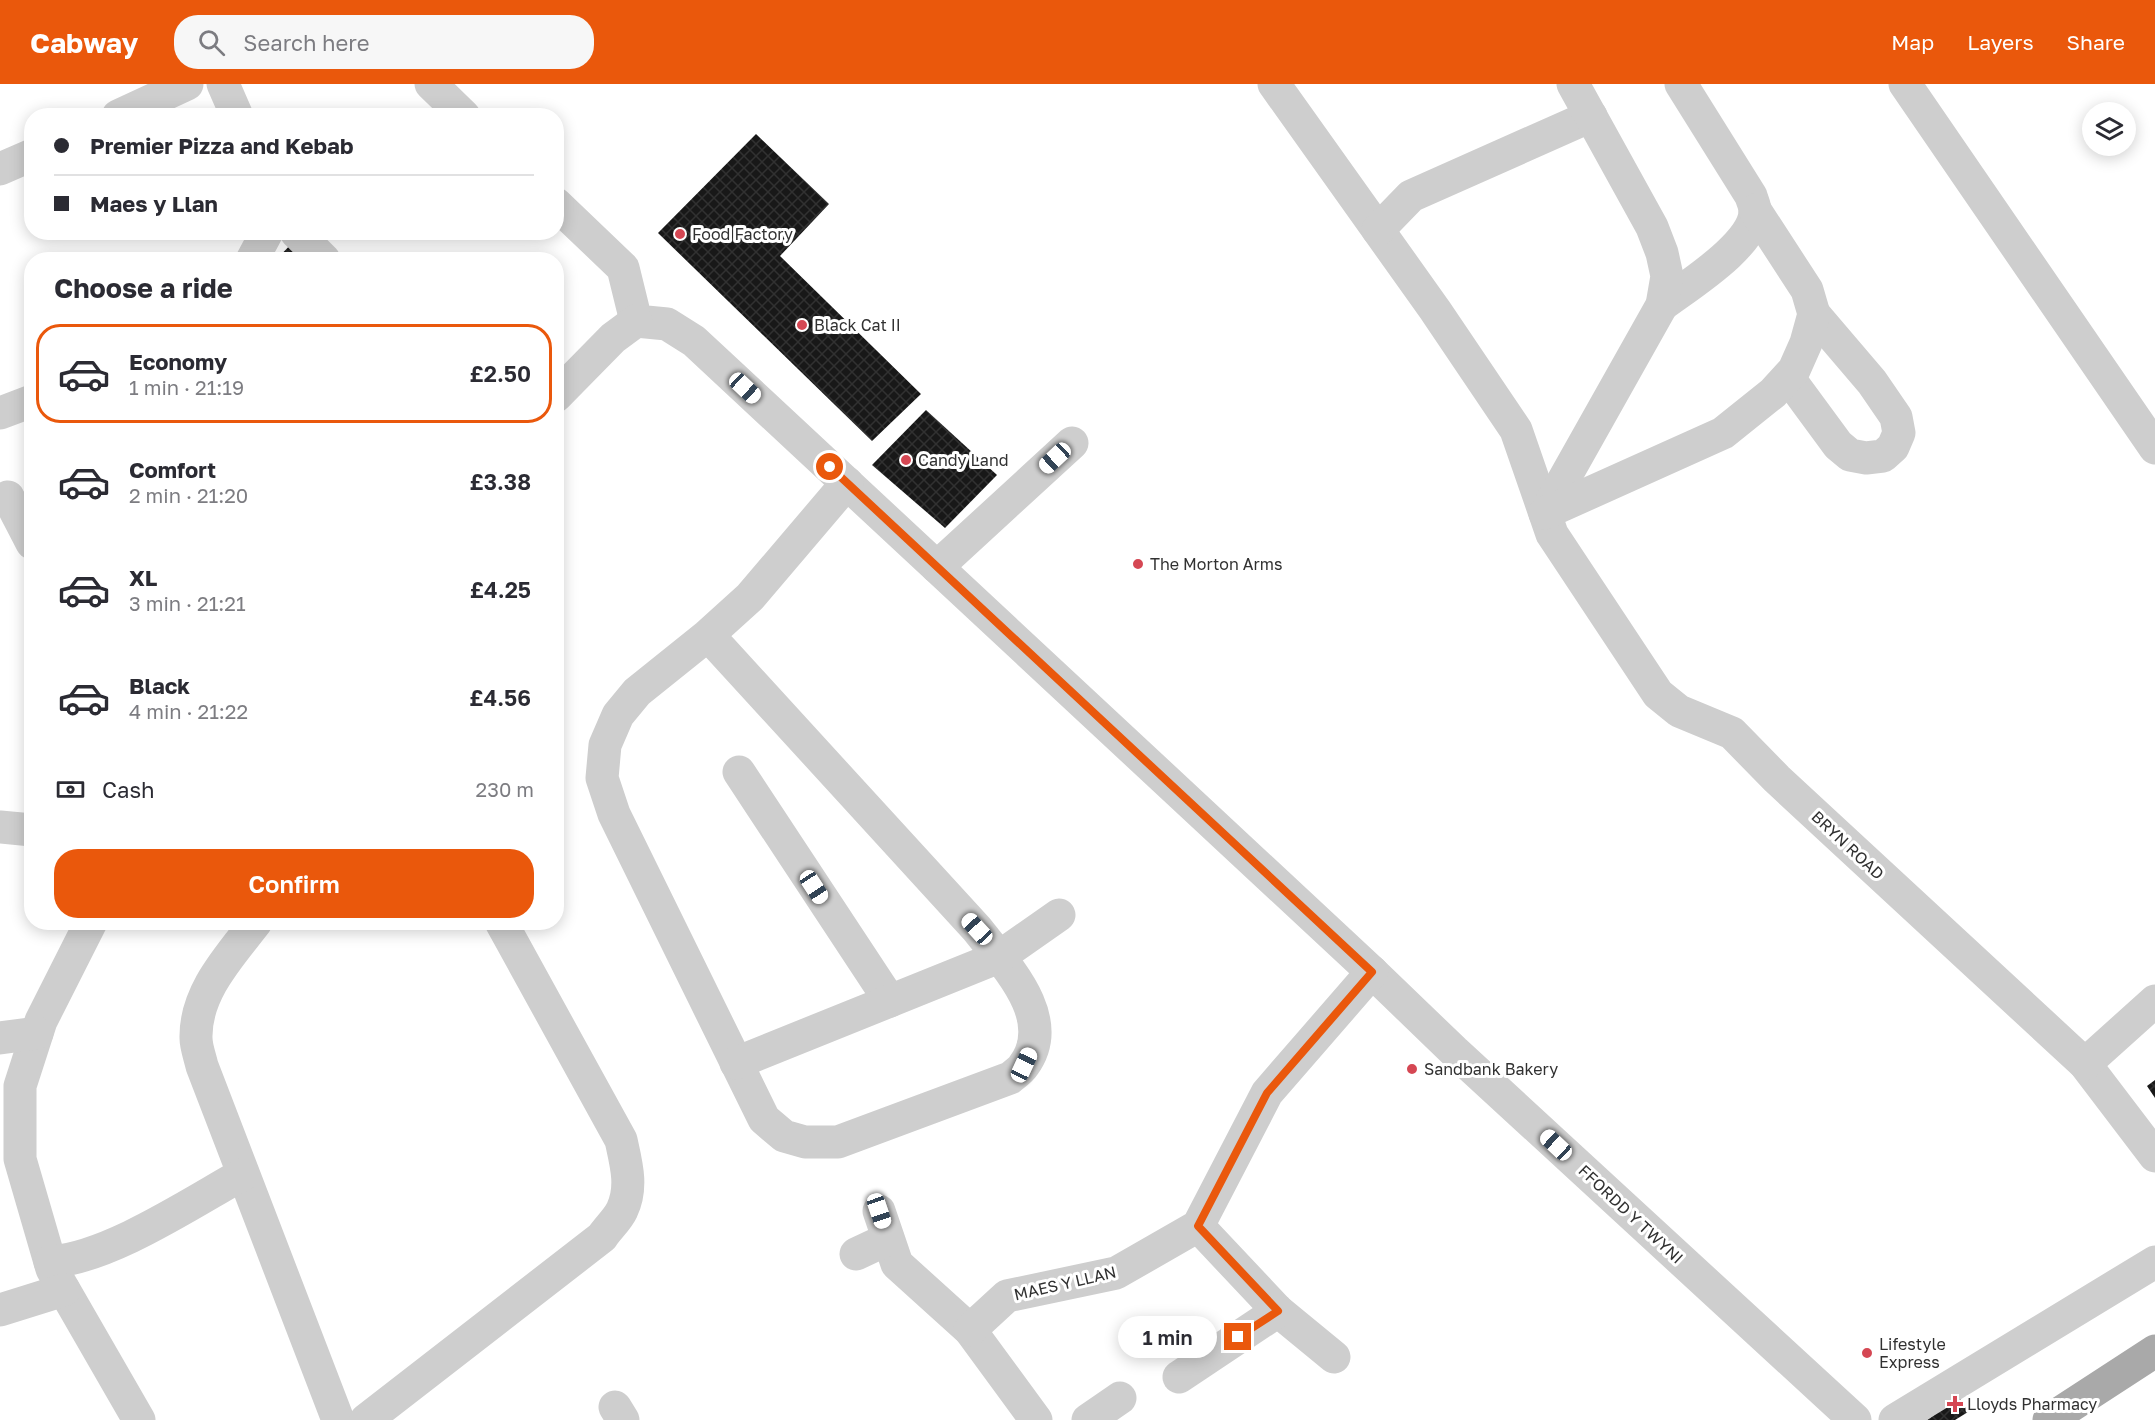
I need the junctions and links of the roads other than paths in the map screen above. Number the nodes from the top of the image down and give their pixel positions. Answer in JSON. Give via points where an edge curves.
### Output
{"nodes":[{"id":1,"x":187,"y":84,"type":"edge"},
{"id":2,"x":223,"y":84,"type":"edge"},
{"id":3,"x":433,"y":84,"type":"edge"},
{"id":4,"x":1274,"y":84,"type":"edge"},
{"id":5,"x":1573,"y":84,"type":"edge"},
{"id":6,"x":1681,"y":84,"type":"edge"},
{"id":7,"x":1905,"y":84,"type":"edge"},
{"id":8,"x":134,"y":108,"type":"edge"},
{"id":9,"x":234,"y":108,"type":"edge"},
{"id":10,"x":456,"y":108,"type":"edge"},
{"id":11,"x":1591,"y":116,"type":"junction"},
{"id":12,"x":24,"y":158,"type":"edge"},
{"id":13,"x":0,"y":169,"type":"edge"},
{"id":14,"x":1755,"y":210,"type":"junction"},
{"id":15,"x":564,"y":212,"type":"edge"},
{"id":16,"x":1378,"y":230,"type":"junction"},
{"id":17,"x":304,"y":240,"type":"edge"},
{"id":18,"x":316,"y":252,"type":"edge"},
{"id":19,"x":1662,"y":305,"type":"junction"},
{"id":20,"x":1814,"y":314,"type":"junction"},
{"id":21,"x":636,"y":321,"type":"junction"},
{"id":22,"x":1788,"y":377,"type":"junction"},
{"id":23,"x":564,"y":388,"type":"edge"},
{"id":24,"x":24,"y":404,"type":"edge"},
{"id":25,"x":0,"y":413,"type":"edge"},
{"id":26,"x":1072,"y":443,"type":"dead end"},
{"id":27,"x":2155,"y":448,"type":"edge"},
{"id":28,"x":847,"y":483,"type":"junction"},
{"id":29,"x":13,"y":494,"type":"edge"},
{"id":30,"x":24,"y":522,"type":"edge"},
{"id":31,"x":1549,"y":523,"type":"junction"},
{"id":32,"x":937,"y":567,"type":"junction"},
{"id":33,"x":708,"y":635,"type":"junction"},
{"id":34,"x":739,"y":772,"type":"dead end"},
{"id":35,"x":0,"y":827,"type":"edge"},
{"id":36,"x":24,"y":829,"type":"edge"},
{"id":37,"x":1059,"y":915,"type":"dead end"},
{"id":38,"x":87,"y":930,"type":"edge"},
{"id":39,"x":250,"y":930,"type":"edge"},
{"id":40,"x":505,"y":930,"type":"edge"},
{"id":41,"x":999,"y":957,"type":"junction"},
{"id":42,"x":1372,"y":972,"type":"junction"},
{"id":43,"x":890,"y":1001,"type":"junction"},
{"id":44,"x":2155,"y":1001,"type":"edge"},
{"id":45,"x":37,"y":1033,"type":"junction"},
{"id":46,"x":0,"y":1038,"type":"edge"},
{"id":47,"x":736,"y":1063,"type":"junction"},
{"id":48,"x":2085,"y":1064,"type":"junction"},
{"id":49,"x":2155,"y":1156,"type":"edge"},
{"id":50,"x":243,"y":1174,"type":"junction"},
{"id":51,"x":1198,"y":1226,"type":"junction"},
{"id":52,"x":856,"y":1254,"type":"dead end"},
{"id":53,"x":2155,"y":1262,"type":"edge"},
{"id":54,"x":57,"y":1276,"type":"junction"},
{"id":55,"x":0,"y":1310,"type":"edge"},
{"id":56,"x":1278,"y":1311,"type":"junction"},
{"id":57,"x":970,"y":1330,"type":"junction"},
{"id":58,"x":2155,"y":1351,"type":"edge"},
{"id":59,"x":1334,"y":1358,"type":"dead end"},
{"id":60,"x":1179,"y":1377,"type":"dead end"},
{"id":61,"x":1120,"y":1398,"type":"dead end"},
{"id":62,"x":140,"y":1420,"type":"edge"},
{"id":63,"x":338,"y":1420,"type":"edge"},
{"id":64,"x":366,"y":1420,"type":"edge"},
{"id":65,"x":1036,"y":1420,"type":"edge"},
{"id":66,"x":1088,"y":1420,"type":"edge"},
{"id":67,"x":1855,"y":1420,"type":"edge"},
{"id":68,"x":1895,"y":1420,"type":"edge"},
{"id":69,"x":2049,"y":1420,"type":"edge"}],
"edges":[{"from":1,"to":8,"type":"street"},
{"from":2,"to":9,"type":"street"},
{"from":3,"to":10,"type":"street"},
{"from":4,"to":16,"type":"street","name":"BRYN ROAD"},
{"from":5,"to":11,"type":"street"},
{"from":6,"to":14,"type":"street","via":[[1751,196]]},
{"from":7,"to":27,"type":"street"},
{"from":11,"to":16,"type":"street","via":[[1411,196]]},
{"from":11,"to":19,"type":"street","via":[[1652,227],[1662,253],[1667,276]]},
{"from":12,"to":13,"type":"street"},
{"from":14,"to":19,"type":"street","via":[[1750,230],[1735,250]]},
{"from":14,"to":20,"type":"street","via":[[1807,290]]},
{"from":15,"to":21,"type":"street","via":[[623,268]]},
{"from":16,"to":31,"type":"street","name":"BRYN ROAD","via":[[1516,430]]},
{"from":17,"to":18,"type":"street"},
{"from":19,"to":31,"type":"street"},
{"from":20,"to":22,"type":"street","via":[[1806,343]]},
{"from":20,"to":22,"type":"street","via":[[1872,382],[1896,417],[1899,433],[1893,447],[1883,456],[1866,459],[1850,455],[1838,445]]},
{"from":21,"to":23,"type":"street","via":[[613,338]]},
{"from":21,"to":28,"type":"street","name":"FFORDD Y TWYNI","via":[[667,324],[694,341]]},
{"from":22,"to":31,"type":"street","via":[[1723,433]]},
{"from":24,"to":25,"type":"street"},
{"from":26,"to":32,"type":"street"},
{"from":28,"to":32,"type":"street","name":"FFORDD Y TWYNI"},
{"from":28,"to":33,"type":"street","via":[[750,597]]},
{"from":29,"to":30,"type":"street"},
{"from":31,"to":48,"type":"street","name":"BRYN ROAD","via":[[1658,694],[1679,711],[1732,733]]},
{"from":32,"to":42,"type":"street","name":"FFORDD Y TWYNI"},
{"from":33,"to":41,"type":"street"},
{"from":33,"to":47,"type":"street","via":[[637,692],[618,715],[605,745],[602,778],[614,814]]},
{"from":34,"to":43,"type":"street"},
{"from":35,"to":36,"type":"street"},
{"from":37,"to":41,"type":"street"},
{"from":38,"to":45,"type":"street"},
{"from":39,"to":50,"type":"street","via":[[206,993],[196,1039],[202,1066]]},
{"from":40,"to":64,"type":"street","via":[[621,1140],[628,1173],[622,1211],[602,1236]]},
{"from":41,"to":43,"type":"street"},
{"from":41,"to":47,"type":"street","via":[[1025,995],[1034,1019],[1035,1041],[1024,1065],[1010,1078],[838,1142],[805,1142],[784,1136],[764,1119]]},
{"from":42,"to":51,"type":"street","via":[[1267,1093]]},
{"from":42,"to":67,"type":"street","name":"FFORDD Y TWYNI"},
{"from":43,"to":47,"type":"street"},
{"from":44,"to":48,"type":"street"},
{"from":45,"to":46,"type":"street"},
{"from":45,"to":54,"type":"street","via":[[20,1086],[20,1159]]},
{"from":48,"to":49,"type":"street","name":"BRYN ROAD"},
{"from":50,"to":54,"type":"street","via":[[116,1243],[66,1261]]},
{"from":50,"to":63,"type":"street"},
{"from":51,"to":56,"type":"street"},
{"from":51,"to":57,"type":"street","name":"MAES Y LLAN","via":[[1116,1273],[1007,1296]]},
{"from":52,"to":57,"type":"street","via":[[884,1225],[897,1264]]},
{"from":53,"to":68,"type":"street"},
{"from":54,"to":55,"type":"street"},
{"from":54,"to":62,"type":"street"},
{"from":56,"to":59,"type":"street"},
{"from":56,"to":60,"type":"street"},
{"from":57,"to":65,"type":"street"},
{"from":58,"to":69,"type":"main road"},
{"from":61,"to":66,"type":"street"}]}
